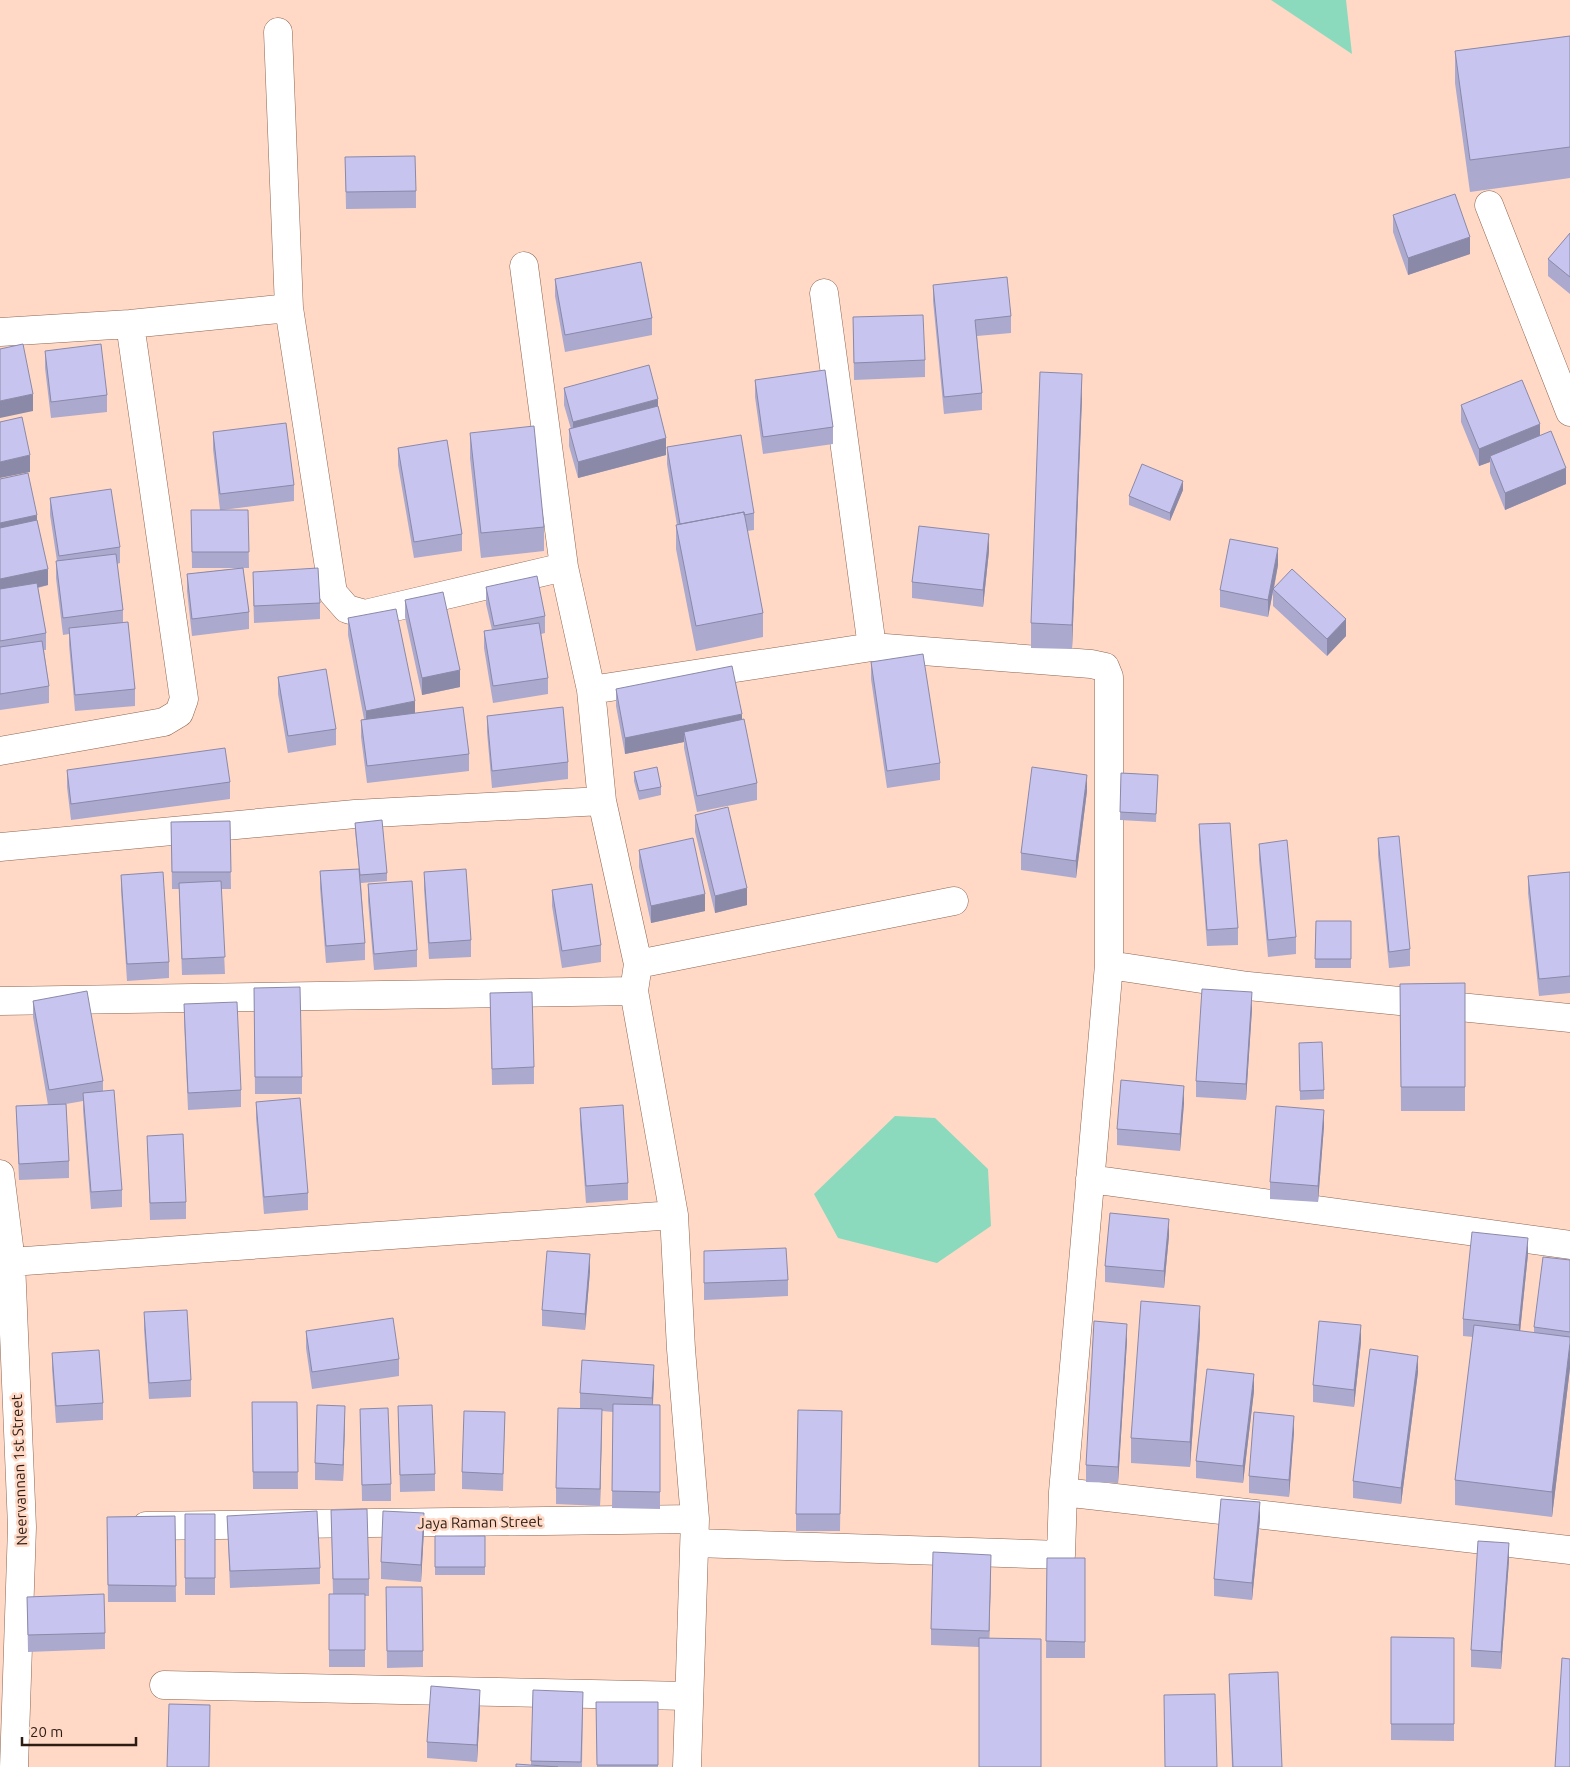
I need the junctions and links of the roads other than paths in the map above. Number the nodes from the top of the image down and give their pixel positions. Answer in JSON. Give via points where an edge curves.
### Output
{"nodes":[{"id":1,"x":278,"y":32,"type":"dead end"},
{"id":2,"x":1489,"y":205,"type":"dead end"},
{"id":3,"x":524,"y":266,"type":"dead end"},
{"id":4,"x":824,"y":293,"type":"dead end"},
{"id":5,"x":289,"y":308,"type":"junction"},
{"id":6,"x":130,"y":324,"type":"junction"},
{"id":7,"x":0,"y":332,"type":"edge"},
{"id":8,"x":1570,"y":412,"type":"edge"},
{"id":9,"x":564,"y":567,"type":"junction"},
{"id":10,"x":872,"y":647,"type":"junction"},
{"id":11,"x":591,"y":690,"type":"junction"},
{"id":12,"x":0,"y":751,"type":"edge"},
{"id":13,"x":602,"y":801,"type":"junction"},
{"id":14,"x":0,"y":847,"type":"edge"},
{"id":15,"x":954,"y":901,"type":"dead end"},
{"id":16,"x":638,"y":964,"type":"junction"},
{"id":17,"x":1109,"y":965,"type":"junction"},
{"id":18,"x":634,"y":991,"type":"junction"},
{"id":19,"x":0,"y":1002,"type":"edge"},
{"id":20,"x":1570,"y":1018,"type":"edge"},
{"id":21,"x":0,"y":1174,"type":"edge"},
{"id":22,"x":1090,"y":1179,"type":"junction"},
{"id":23,"x":674,"y":1215,"type":"junction"},
{"id":24,"x":1570,"y":1245,"type":"edge"},
{"id":25,"x":11,"y":1262,"type":"junction"},
{"id":26,"x":1064,"y":1492,"type":"junction"},
{"id":27,"x":146,"y":1526,"type":"edge"},
{"id":28,"x":695,"y":1531,"type":"junction"},
{"id":29,"x":1570,"y":1550,"type":"edge"},
{"id":30,"x":164,"y":1685,"type":"dead end"},
{"id":31,"x":688,"y":1696,"type":"junction"},
{"id":32,"x":14,"y":1767,"type":"edge"},
{"id":33,"x":687,"y":1767,"type":"edge"}],
"edges":[{"from":1,"to":5,"type":"street"},
{"from":2,"to":8,"type":"street"},
{"from":3,"to":9,"type":"street"},
{"from":4,"to":10,"type":"street"},
{"from":5,"to":6,"type":"street"},
{"from":5,"to":9,"type":"street","via":[[333,593],[347,609],[366,614]]},
{"from":6,"to":7,"type":"street"},
{"from":6,"to":12,"type":"street","via":[[184,699],[179,713],[164,722]]},
{"from":9,"to":11,"type":"street"},
{"from":10,"to":11,"type":"street"},
{"from":10,"to":17,"type":"street","via":[[1105,667],[1109,677]]},
{"from":11,"to":13,"type":"street"},
{"from":13,"to":14,"type":"street","via":[[355,814]]},
{"from":13,"to":16,"type":"street"},
{"from":15,"to":16,"type":"street"},
{"from":16,"to":18,"type":"street"},
{"from":17,"to":20,"type":"street","via":[[1248,986]]},
{"from":17,"to":22,"type":"street"},
{"from":18,"to":19,"type":"street"},
{"from":18,"to":23,"type":"street"},
{"from":21,"to":25,"type":"street","name":"Neervannan 1st Street"},
{"from":22,"to":24,"type":"street"},
{"from":22,"to":26,"type":"street"},
{"from":23,"to":25,"type":"street"},
{"from":23,"to":28,"type":"street"},
{"from":25,"to":32,"type":"street","name":"Neervannan 1st Street","via":[[22,1528]]},
{"from":26,"to":28,"type":"street","name":"Jaya Raman Street","via":[[1061,1555]]},
{"from":26,"to":29,"type":"street"},
{"from":27,"to":28,"type":"street","name":"Jaya Raman Street"},
{"from":28,"to":31,"type":"street"},
{"from":30,"to":31,"type":"street"},
{"from":31,"to":33,"type":"street"}]}
